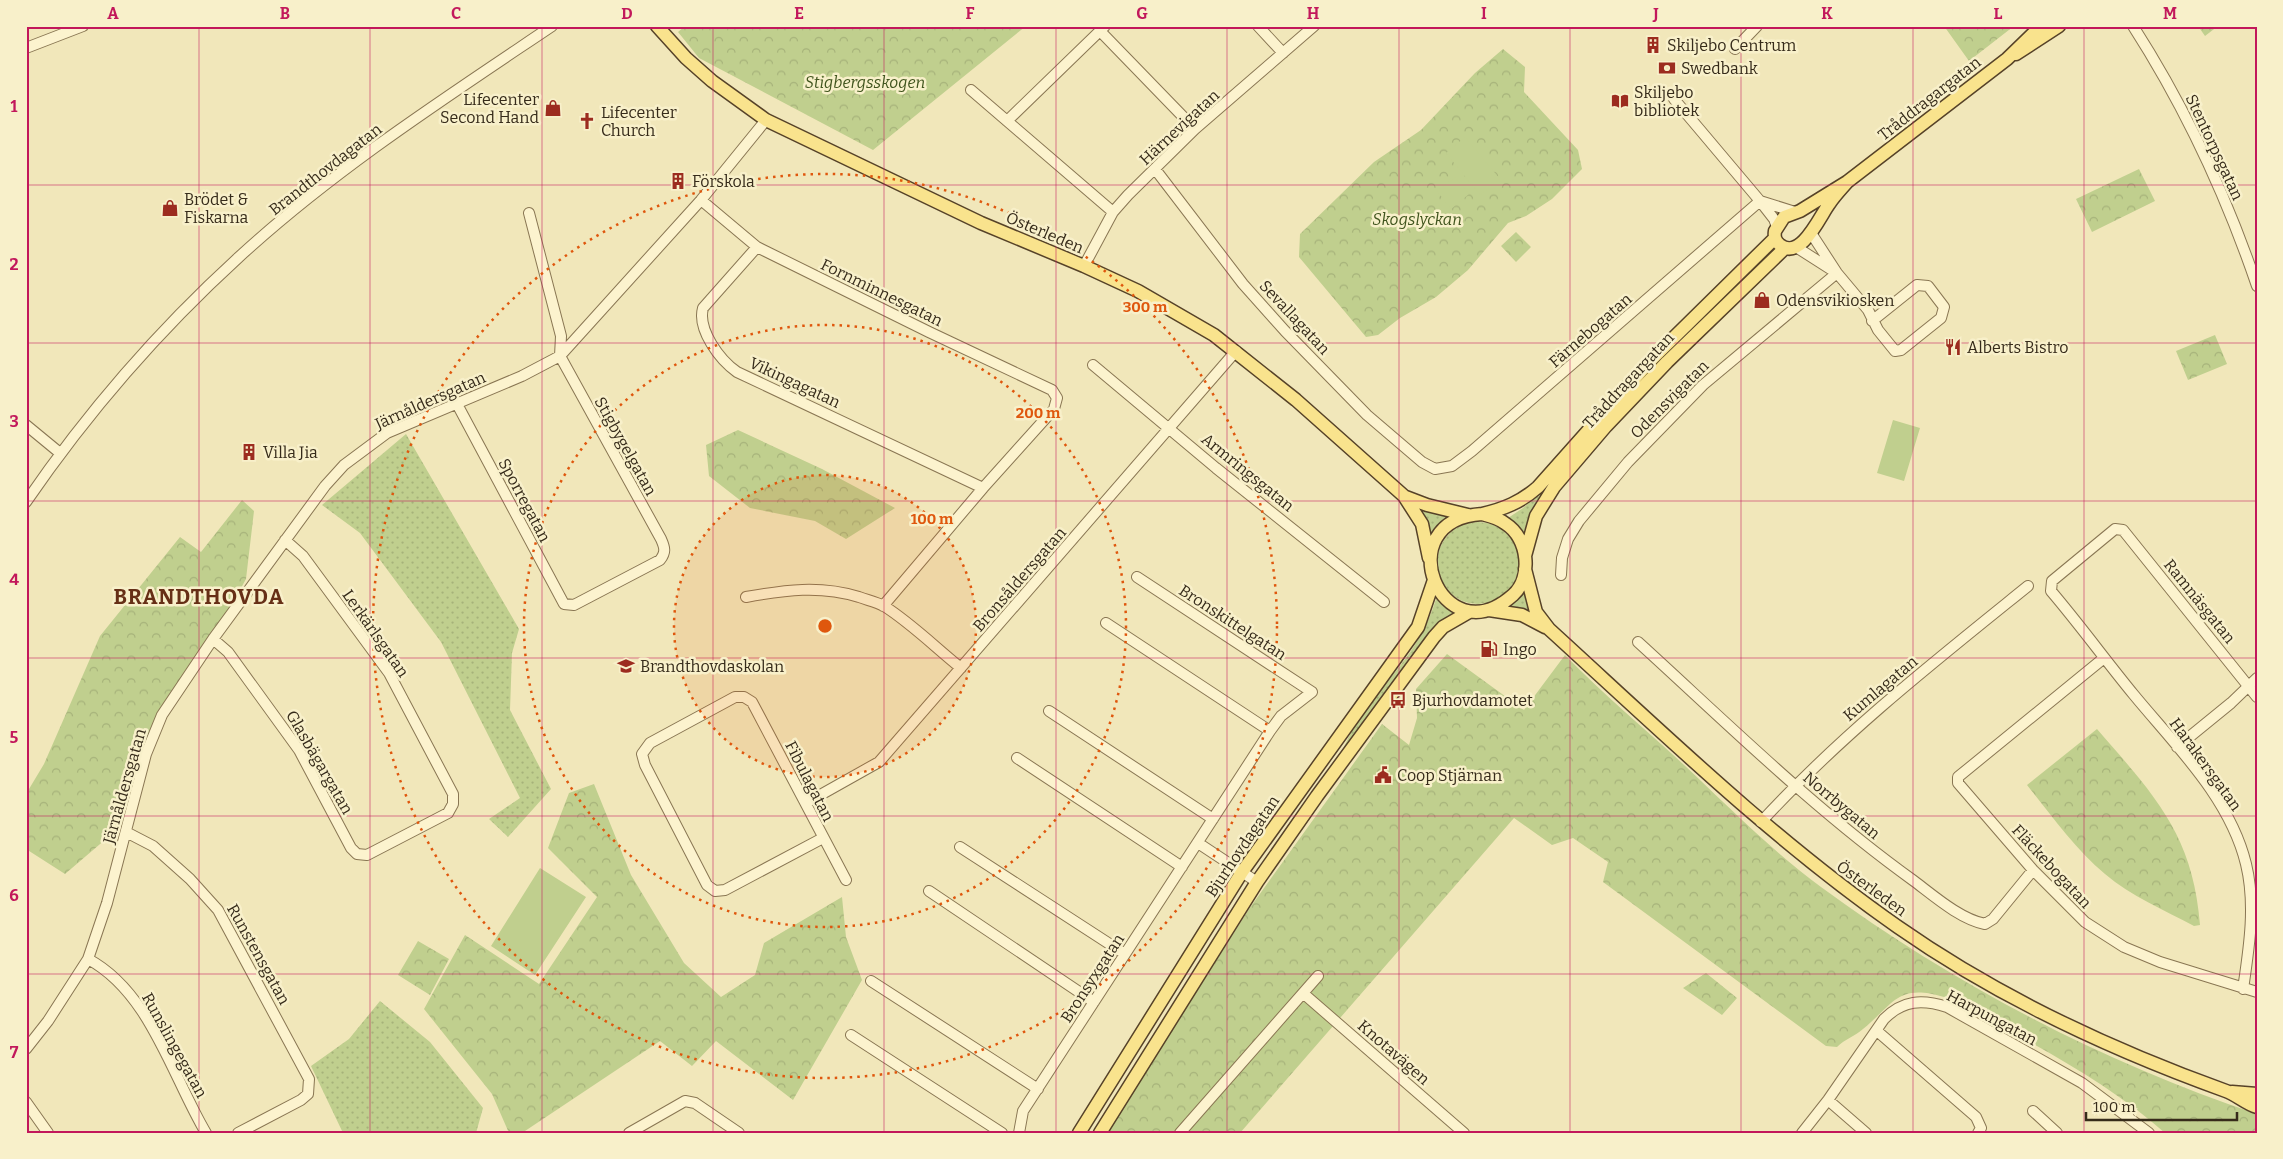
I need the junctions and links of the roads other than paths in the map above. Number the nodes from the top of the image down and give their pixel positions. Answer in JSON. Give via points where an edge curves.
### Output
{"nodes":[{"id":1,"x":83,"y":26,"type":"edge"},
{"id":2,"x":552,"y":26,"type":"edge"},
{"id":3,"x":657,"y":26,"type":"edge"},
{"id":4,"x":1258,"y":26,"type":"edge"},
{"id":5,"x":1314,"y":26,"type":"edge"},
{"id":6,"x":1757,"y":26,"type":"edge"},
{"id":7,"x":2041,"y":26,"type":"edge"},
{"id":8,"x":2059,"y":26,"type":"edge"},
{"id":9,"x":2133,"y":26,"type":"edge"},
{"id":10,"x":1102,"y":29,"type":"edge"},
{"id":11,"x":26,"y":48,"type":"edge"},
{"id":12,"x":1735,"y":49,"type":"dead end"},
{"id":13,"x":1282,"y":53,"type":"junction"},
{"id":14,"x":2007,"y":58,"type":"junction"},
{"id":15,"x":971,"y":90,"type":"dead end"},
{"id":16,"x":1674,"y":99,"type":"dead end"},
{"id":17,"x":766,"y":120,"type":"junction"},
{"id":18,"x":1008,"y":121,"type":"junction"},
{"id":19,"x":1195,"y":129,"type":"junction"},
{"id":20,"x":1155,"y":169,"type":"junction"},
{"id":21,"x":1847,"y":182,"type":"junction"},
{"id":22,"x":701,"y":200,"type":"junction"},
{"id":23,"x":1760,"y":201,"type":"junction"},
{"id":24,"x":1798,"y":211,"type":"junction"},
{"id":25,"x":1113,"y":212,"type":"junction"},
{"id":26,"x":529,"y":213,"type":"dead end"},
{"id":27,"x":1812,"y":231,"type":"junction"},
{"id":28,"x":1776,"y":232,"type":"junction"},
{"id":29,"x":757,"y":247,"type":"junction"},
{"id":30,"x":1790,"y":247,"type":"junction"},
{"id":31,"x":2253,"y":260,"type":"edge"},
{"id":32,"x":1084,"y":266,"type":"junction"},
{"id":33,"x":1837,"y":273,"type":"junction"},
{"id":34,"x":2257,"y":286,"type":"edge"},
{"id":35,"x":1872,"y":321,"type":"junction"},
{"id":36,"x":1236,"y":351,"type":"junction"},
{"id":37,"x":560,"y":356,"type":"junction"},
{"id":38,"x":1094,"y":365,"type":"dead end"},
{"id":39,"x":457,"y":404,"type":"junction"},
{"id":40,"x":26,"y":425,"type":"edge"},
{"id":41,"x":1171,"y":429,"type":"junction"},
{"id":42,"x":60,"y":453,"type":"junction"},
{"id":43,"x":1433,"y":468,"type":"joint"},
{"id":44,"x":983,"y":488,"type":"junction"},
{"id":45,"x":1404,"y":496,"type":"junction"},
{"id":46,"x":26,"y":502,"type":"edge"},
{"id":47,"x":1482,"y":514,"type":"junction"},
{"id":48,"x":1468,"y":515,"type":"junction"},
{"id":49,"x":285,"y":540,"type":"junction"},
{"id":50,"x":1429,"y":558,"type":"junction"},
{"id":51,"x":1525,"y":563,"type":"junction"},
{"id":52,"x":1561,"y":575,"type":"dead end"},
{"id":53,"x":1137,"y":577,"type":"dead end"},
{"id":54,"x":1434,"y":580,"type":"junction"},
{"id":55,"x":2028,"y":586,"type":"dead end"},
{"id":56,"x":2051,"y":590,"type":"joint"},
{"id":57,"x":746,"y":597,"type":"dead end"},
{"id":58,"x":1384,"y":602,"type":"dead end"},
{"id":59,"x":569,"y":604,"type":"joint"},
{"id":60,"x":883,"y":606,"type":"junction"},
{"id":61,"x":1484,"y":610,"type":"junction"},
{"id":62,"x":1470,"y":612,"type":"junction"},
{"id":63,"x":1106,"y":623,"type":"dead end"},
{"id":64,"x":1549,"y":629,"type":"junction"},
{"id":65,"x":213,"y":639,"type":"junction"},
{"id":66,"x":1638,"y":642,"type":"dead end"},
{"id":67,"x":2104,"y":658,"type":"junction"},
{"id":68,"x":961,"y":668,"type":"junction"},
{"id":69,"x":2257,"y":678,"type":"edge"},
{"id":70,"x":2249,"y":687,"type":"junction"},
{"id":71,"x":1312,"y":692,"type":"joint"},
{"id":72,"x":2257,"y":697,"type":"edge"},
{"id":73,"x":1049,"y":711,"type":"dead end"},
{"id":74,"x":1270,"y":731,"type":"junction"},
{"id":75,"x":2177,"y":747,"type":"junction"},
{"id":76,"x":1017,"y":758,"type":"dead end"},
{"id":77,"x":1303,"y":785,"type":"junction"},
{"id":78,"x":1794,"y":785,"type":"junction"},
{"id":79,"x":1317,"y":796,"type":"junction"},
{"id":80,"x":806,"y":803,"type":"junction"},
{"id":81,"x":1213,"y":819,"type":"junction"},
{"id":82,"x":1761,"y":822,"type":"junction"},
{"id":83,"x":126,"y":832,"type":"junction"},
{"id":84,"x":823,"y":838,"type":"junction"},
{"id":85,"x":1198,"y":843,"type":"junction"},
{"id":86,"x":960,"y":847,"type":"dead end"},
{"id":87,"x":361,"y":854,"type":"joint"},
{"id":88,"x":1182,"y":866,"type":"junction"},
{"id":89,"x":2033,"y":870,"type":"junction"},
{"id":90,"x":1242,"y":872,"type":"junction"},
{"id":91,"x":846,"y":880,"type":"dead end"},
{"id":92,"x":1258,"y":882,"type":"junction"},
{"id":93,"x":929,"y":891,"type":"dead end"},
{"id":94,"x":1125,"y":954,"type":"junction"},
{"id":95,"x":88,"y":959,"type":"junction"},
{"id":96,"x":1318,"y":976,"type":"dead end"},
{"id":97,"x":871,"y":981,"type":"dead end"},
{"id":98,"x":2243,"y":989,"type":"junction"},
{"id":99,"x":2257,"y":992,"type":"edge"},
{"id":100,"x":1304,"y":994,"type":"junction"},
{"id":101,"x":1094,"y":1002,"type":"junction"},
{"id":102,"x":1877,"y":1031,"type":"junction"},
{"id":103,"x":851,"y":1035,"type":"dead end"},
{"id":104,"x":26,"y":1049,"type":"edge"},
{"id":105,"x":1038,"y":1089,"type":"junction"},
{"id":106,"x":2229,"y":1092,"type":"junction"},
{"id":107,"x":2257,"y":1094,"type":"edge"},
{"id":108,"x":1828,"y":1100,"type":"junction"},
{"id":109,"x":26,"y":1102,"type":"edge"},
{"id":110,"x":2257,"y":1107,"type":"edge"},
{"id":111,"x":2032,"y":1111,"type":"dead end"},
{"id":112,"x":48,"y":1133,"type":"edge"},
{"id":113,"x":206,"y":1133,"type":"edge"},
{"id":114,"x":238,"y":1133,"type":"edge"},
{"id":115,"x":629,"y":1133,"type":"edge"},
{"id":116,"x":739,"y":1133,"type":"edge"},
{"id":117,"x":1002,"y":1133,"type":"edge"},
{"id":118,"x":1018,"y":1133,"type":"edge"},
{"id":119,"x":1079,"y":1133,"type":"edge"},
{"id":120,"x":1100,"y":1133,"type":"edge"},
{"id":121,"x":1180,"y":1133,"type":"edge"},
{"id":122,"x":1464,"y":1133,"type":"edge"},
{"id":123,"x":1802,"y":1133,"type":"edge"},
{"id":124,"x":1866,"y":1133,"type":"edge"},
{"id":125,"x":1978,"y":1133,"type":"edge"},
{"id":126,"x":2057,"y":1133,"type":"edge"},
{"id":127,"x":2149,"y":1133,"type":"edge"}],
"edges":[{"from":1,"to":11,"type":"street"},
{"from":2,"to":42,"type":"street","name":"Brandthovdagatan","via":[[351,165],[240,256],[152,346]]},
{"from":3,"to":17,"type":"main road","name":"Österleden","via":[[712,81]]},
{"from":4,"to":13,"type":"street"},
{"from":5,"to":13,"type":"street","name":"Härnevigatan"},
{"from":6,"to":12,"type":"street"},
{"from":7,"to":14,"type":"main road","name":"Tråddragargatan"},
{"from":8,"to":14,"type":"main road","name":"Tråddragargatan","via":[[2033,45]]},
{"from":9,"to":31,"type":"street","name":"Stentorpsgatan","via":[[2194,132]]},
{"from":10,"to":18,"type":"street"},
{"from":10,"to":19,"type":"street"},
{"from":13,"to":19,"type":"street","name":"Härnevigatan"},
{"from":14,"to":21,"type":"main road","name":"Tråddragargatan"},
{"from":15,"to":18,"type":"street"},
{"from":16,"to":23,"type":"street"},
{"from":17,"to":22,"type":"street","name":"Järnåldersgatan"},
{"from":17,"to":32,"type":"main road","name":"Österleden","via":[[981,223]]},
{"from":18,"to":25,"type":"street"},
{"from":19,"to":20,"type":"street","name":"Härnevigatan"},
{"from":20,"to":25,"type":"street","name":"Härnevigatan"},
{"from":20,"to":43,"type":"street","name":"Sevallagatan","via":[[1243,284],[1285,331],[1366,415]]},
{"from":21,"to":24,"type":"main road","name":"Tråddragargatan"},
{"from":21,"to":27,"type":"main road","name":"Tråddragargatan"},
{"from":22,"to":29,"type":"street","name":"Fornminnesgatan"},
{"from":22,"to":37,"type":"street","name":"Järnåldersgatan"},
{"from":23,"to":24,"type":"street"},
{"from":23,"to":28,"type":"street","via":[[1774,219]]},
{"from":23,"to":43,"type":"street","name":"Färnebogatan","via":[[1472,451],[1452,466]]},
{"from":24,"to":27,"type":"main road","via":[[1810,214],[1814,221]]},
{"from":24,"to":28,"type":"main road","name":"Tråddragargatan","via":[[1784,217]]},
{"from":25,"to":32,"type":"street","name":"Härnevigatan"},
{"from":26,"to":37,"type":"street","via":[[561,336]]},
{"from":27,"to":30,"type":"main road","name":"Tråddragargatan"},
{"from":27,"to":33,"type":"street"},
{"from":28,"to":30,"type":"main road"},
{"from":28,"to":47,"type":"main road","name":"Tråddragargatan","via":[[1651,360],[1538,487],[1525,499]]},
{"from":29,"to":44,"type":"street","name":"Vikingagatan","via":[[703,308],[703,325],[722,359],[737,372]]},
{"from":29,"to":44,"type":"street","name":"Fornminnesgatan","via":[[1052,390],[1057,397],[1054,409]]},
{"from":30,"to":33,"type":"street"},
{"from":30,"to":51,"type":"main road","name":"Tråddragargatan","via":[[1667,362],[1554,487],[1536,516]]},
{"from":31,"to":34,"type":"street","name":"Stentorpsgatan"},
{"from":32,"to":36,"type":"main road","name":"Österleden","via":[[1147,296]]},
{"from":33,"to":35,"type":"street","via":[[1868,310]]},
{"from":33,"to":52,"type":"street","name":"Odensvigatan","via":[[1710,379],[1628,462],[1568,539]]},
{"from":35,"to":35,"type":"street","via":[[1895,351],[1902,350],[1941,318],[1944,307],[1928,286],[1917,285]]},
{"from":36,"to":41,"type":"street","name":"Bronsåldersgatan"},
{"from":36,"to":45,"type":"main road","name":"Österleden"},
{"from":37,"to":39,"type":"street","name":"Järnåldersgatan"},
{"from":37,"to":59,"type":"street","name":"Stigbygelgatan","via":[[665,550],[660,560],[574,605]]},
{"from":38,"to":41,"type":"street","name":"Armringsgatan"},
{"from":39,"to":49,"type":"street","name":"Järnåldersgatan","via":[[394,430],[365,448],[327,483]]},
{"from":39,"to":59,"type":"street","name":"Sporregatan","via":[[558,596],[564,604]]},
{"from":40,"to":42,"type":"street"},
{"from":41,"to":58,"type":"street","name":"Armringsgatan"},
{"from":41,"to":68,"type":"street","name":"Bronsåldersgatan"},
{"from":42,"to":46,"type":"street","name":"Brandthovdagatan"},
{"from":44,"to":60,"type":"street"},
{"from":45,"to":48,"type":"main road","name":"Österleden","via":[[1427,506]]},
{"from":45,"to":50,"type":"main road","name":"Österleden","via":[[1422,524]]},
{"from":47,"to":48,"type":"main road"},
{"from":47,"to":51,"type":"main road","via":[[1507,524],[1516,533]]},
{"from":48,"to":50,"type":"main road","via":[[1447,526]]},
{"from":49,"to":65,"type":"street","name":"Järnåldersgatan"},
{"from":49,"to":87,"type":"street","name":"Lerkärlsgatan","via":[[302,556],[389,673],[453,794],[448,813],[367,855]]},
{"from":50,"to":54,"type":"main road"},
{"from":51,"to":61,"type":"main road","via":[[1516,592],[1495,607]]},
{"from":51,"to":64,"type":"main road","name":"Österleden","via":[[1536,612]]},
{"from":53,"to":71,"type":"street","name":"Bronskittelgatan"},
{"from":54,"to":62,"type":"main road","via":[[1439,594],[1449,603]]},
{"from":54,"to":77,"type":"main road","name":"Bjurhovdagatan","via":[[1418,627]]},
{"from":55,"to":78,"type":"street","name":"Kumlagatan","via":[[1884,702]]},
{"from":56,"to":67,"type":"street","name":"Harakersgatan"},
{"from":56,"to":70,"type":"street","name":"Ramnäsgatan","via":[[2052,581],[2115,529],[2123,530]]},
{"from":57,"to":60,"type":"street","via":[[818,588],[840,591]]},
{"from":60,"to":68,"type":"street"},
{"from":61,"to":62,"type":"main road"},
{"from":61,"to":64,"type":"main road","name":"Österleden","via":[[1522,615]]},
{"from":62,"to":79,"type":"main road","name":"Bjurhovdagatan","via":[[1443,627],[1434,637]]},
{"from":63,"to":74,"type":"street"},
{"from":64,"to":82,"type":"main road","name":"Österleden"},
{"from":65,"to":83,"type":"street","name":"Järnåldersgatan","via":[[162,715],[146,754]]},
{"from":65,"to":87,"type":"street","name":"Glasbägargatan","via":[[228,652],[277,718],[299,750],[351,848]]},
{"from":66,"to":78,"type":"street","name":"Norrbygatan"},
{"from":67,"to":75,"type":"street","name":"Harakersgatan"},
{"from":67,"to":89,"type":"street","name":"Fläckebogatan","via":[[1958,777],[1958,784]]},
{"from":68,"to":80,"type":"street","name":"Bronsåldersgatan","via":[[879,762]]},
{"from":69,"to":70,"type":"street"},
{"from":70,"to":72,"type":"street","name":"Ramnäsgatan"},
{"from":70,"to":75,"type":"street"},
{"from":71,"to":74,"type":"street","name":"Bronsyxgatan","via":[[1280,716]]},
{"from":73,"to":81,"type":"street"},
{"from":74,"to":81,"type":"street","name":"Bronsyxgatan"},
{"from":75,"to":98,"type":"street","name":"Harakersgatan","via":[[2224,811],[2246,865],[2251,919]]},
{"from":76,"to":88,"type":"street"},
{"from":77,"to":79,"type":"main road"},
{"from":77,"to":90,"type":"main road","name":"Bjurhovdagatan"},
{"from":78,"to":82,"type":"street","name":"Kumlagatan"},
{"from":78,"to":89,"type":"street","name":"Norrbygatan","via":[[1868,848],[1976,922],[1985,924],[1994,919]]},
{"from":79,"to":92,"type":"main road","name":"Bjurhovdagatan"},
{"from":80,"to":84,"type":"street","name":"Fibulagatan"},
{"from":80,"to":84,"type":"street","name":"Fibulagatan","via":[[752,702],[745,698],[734,696],[650,743],[642,756],[708,885],[713,889],[725,890]]},
{"from":81,"to":85,"type":"street","name":"Bronsyxgatan"},
{"from":82,"to":106,"type":"main road","name":"Österleden","via":[[1900,929],[1972,973],[2124,1052]]},
{"from":83,"to":95,"type":"street","name":"Järnåldersgatan"},
{"from":83,"to":114,"type":"street","name":"Runstensgatan","via":[[153,846],[218,910],[309,1079],[307,1095]]},
{"from":84,"to":91,"type":"street","name":"Fibulagatan"},
{"from":85,"to":88,"type":"street","name":"Bronsyxgatan"},
{"from":85,"to":90,"type":"street"},
{"from":86,"to":94,"type":"street"},
{"from":88,"to":94,"type":"street","name":"Bronsyxgatan"},
{"from":89,"to":98,"type":"street","name":"Fläckebogatan","via":[[2084,922],[2124,947]]},
{"from":90,"to":92,"type":"street"},
{"from":90,"to":119,"type":"main road","name":"Bjurhovdagatan"},
{"from":92,"to":120,"type":"main road","name":"Bjurhovdagatan"},
{"from":93,"to":101,"type":"street"},
{"from":94,"to":101,"type":"street","name":"Bronsyxgatan"},
{"from":95,"to":104,"type":"street","name":"Järnåldersgatan"},
{"from":95,"to":113,"type":"street","name":"Runslingegatan","via":[[116,979],[142,1012]]},
{"from":96,"to":100,"type":"street"},
{"from":97,"to":105,"type":"street"},
{"from":98,"to":99,"type":"street","name":"Fläckebogatan"},
{"from":100,"to":121,"type":"street"},
{"from":100,"to":122,"type":"street","name":"Knotavägen"},
{"from":101,"to":105,"type":"street","name":"Bronsyxgatan"},
{"from":102,"to":108,"type":"street","name":"Harpungatan"},
{"from":102,"to":125,"type":"street","via":[[1976,1117],[1981,1128]]},
{"from":102,"to":127,"type":"street","name":"Harpungatan","via":[[1894,1009],[1909,1002],[1926,1001],[1947,1006],[2082,1084]]},
{"from":103,"to":117,"type":"street"},
{"from":105,"to":118,"type":"street","name":"Bronsyxgatan","via":[[1023,1111]]},
{"from":106,"to":107,"type":"main road","name":"Österleden"},
{"from":106,"to":110,"type":"main road","name":"Österleden"},
{"from":108,"to":123,"type":"street","name":"Harpungatan"},
{"from":108,"to":124,"type":"street"},
{"from":109,"to":112,"type":"street"},
{"from":111,"to":126,"type":"street"},
{"from":115,"to":116,"type":"street","via":[[685,1101],[696,1103]]}]}
